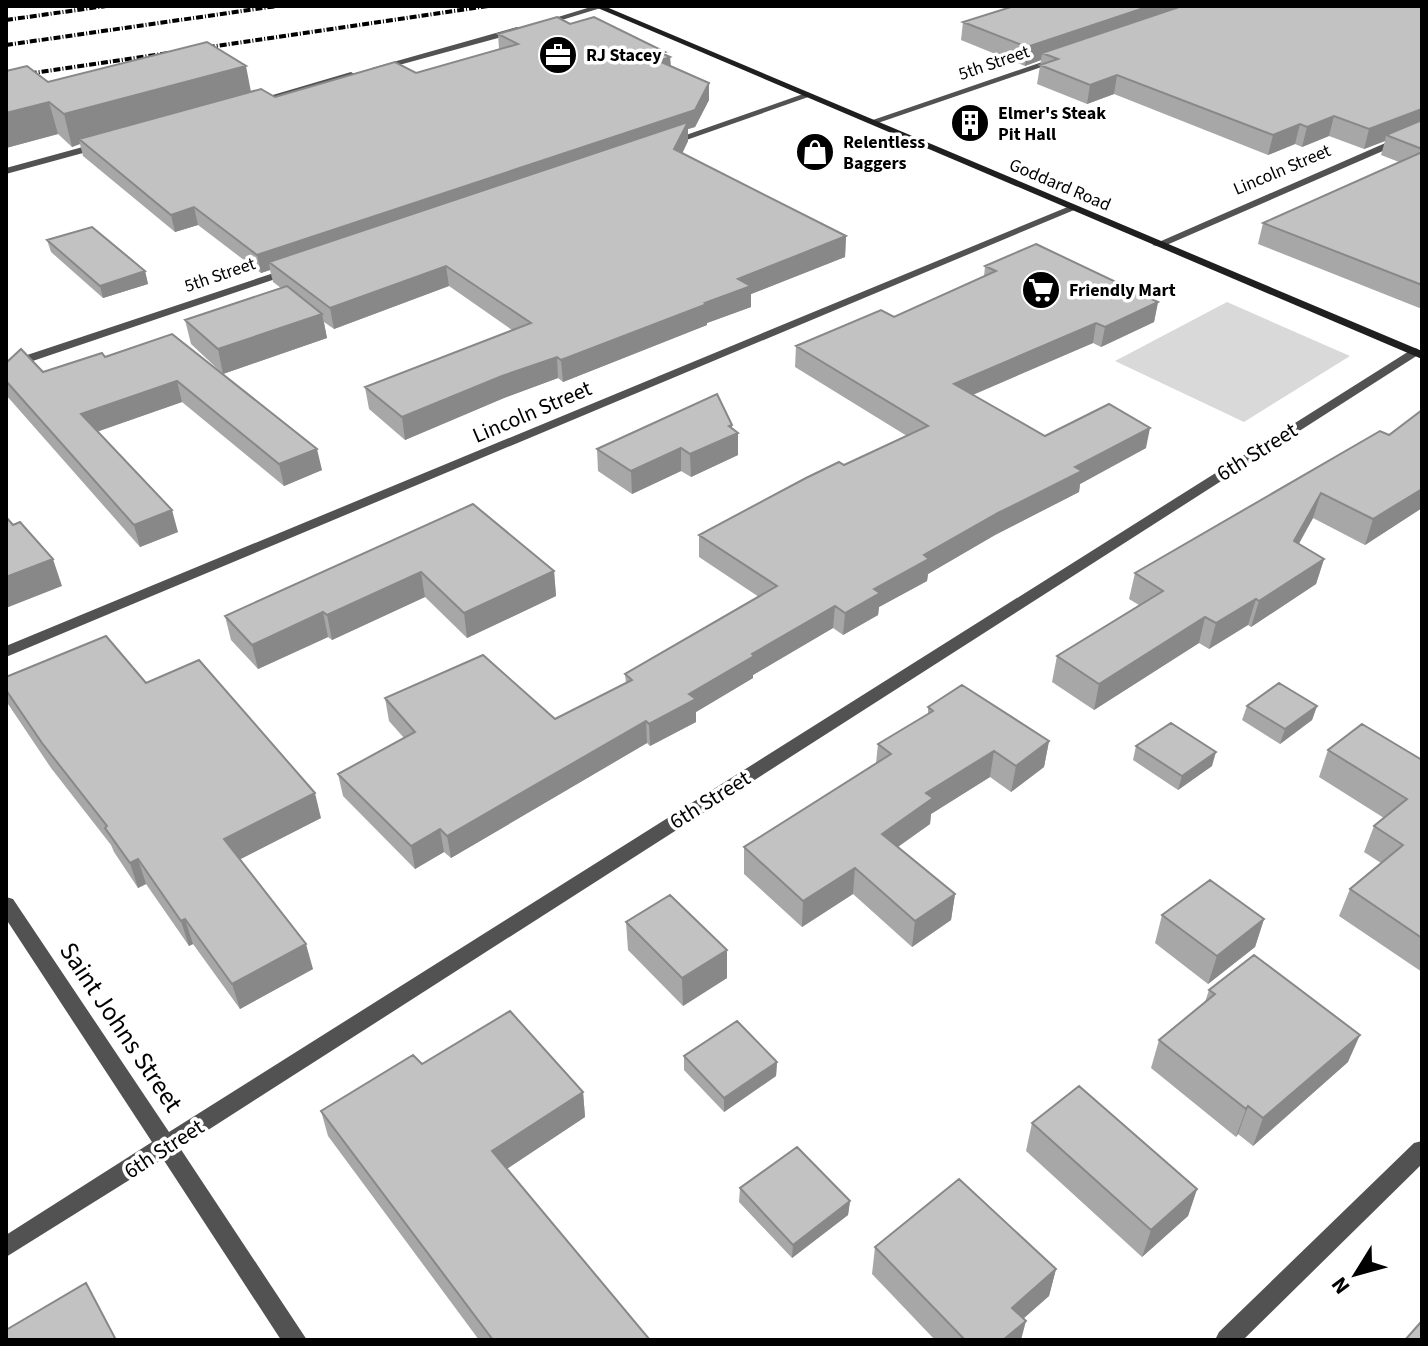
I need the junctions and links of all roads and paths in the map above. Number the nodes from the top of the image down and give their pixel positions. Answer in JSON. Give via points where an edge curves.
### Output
{"nodes":[{"id":1,"x":599,"y":7,"type":"edge"},
{"id":2,"x":1072,"y":55,"type":"edge"},
{"id":3,"x":809,"y":95,"type":"junction"},
{"id":4,"x":241,"y":106,"type":"edge"},
{"id":5,"x":872,"y":122,"type":"junction"},
{"id":6,"x":1422,"y":130,"type":"edge"},
{"id":7,"x":113,"y":142,"type":"edge"},
{"id":8,"x":652,"y":148,"type":"edge"},
{"id":9,"x":6,"y":171,"type":"edge"},
{"id":10,"x":1074,"y":208,"type":"junction"},
{"id":11,"x":1158,"y":245,"type":"junction"},
{"id":12,"x":307,"y":265,"type":"edge"},
{"id":13,"x":1418,"y":354,"type":"edge"},
{"id":14,"x":6,"y":366,"type":"edge"},
{"id":15,"x":6,"y":652,"type":"edge"},
{"id":16,"x":6,"y":904,"type":"edge"},
{"id":17,"x":167,"y":1148,"type":"junction"},
{"id":18,"x":1422,"y":1150,"type":"edge"},
{"id":19,"x":6,"y":1247,"type":"edge"},
{"id":20,"x":295,"y":1340,"type":"edge"},
{"id":21,"x":1227,"y":1340,"type":"edge"}],
"edges":[{"from":1,"to":3,"type":"street","name":"Goddard Road"},
{"from":1,"to":4,"type":"street"},
{"from":2,"to":5,"type":"street","name":"5th Street"},
{"from":3,"to":5,"type":"street","name":"Goddard Road"},
{"from":3,"to":8,"type":"street"},
{"from":5,"to":10,"type":"street","name":"Goddard Road"},
{"from":6,"to":11,"type":"street","name":"Lincoln Street"},
{"from":7,"to":9,"type":"street"},
{"from":10,"to":11,"type":"street","name":"Goddard Road"},
{"from":10,"to":15,"type":"street","name":"Lincoln Street"},
{"from":11,"to":13,"type":"street","name":"Goddard Road"},
{"from":12,"to":14,"type":"street","name":"5th Street"},
{"from":13,"to":17,"type":"street","name":"6th Street"},
{"from":16,"to":17,"type":"street","name":"Saint Johns Street"},
{"from":17,"to":19,"type":"street","name":"6th Street"},
{"from":17,"to":20,"type":"street","name":"Saint Johns Street"},
{"from":18,"to":21,"type":"street"}]}
